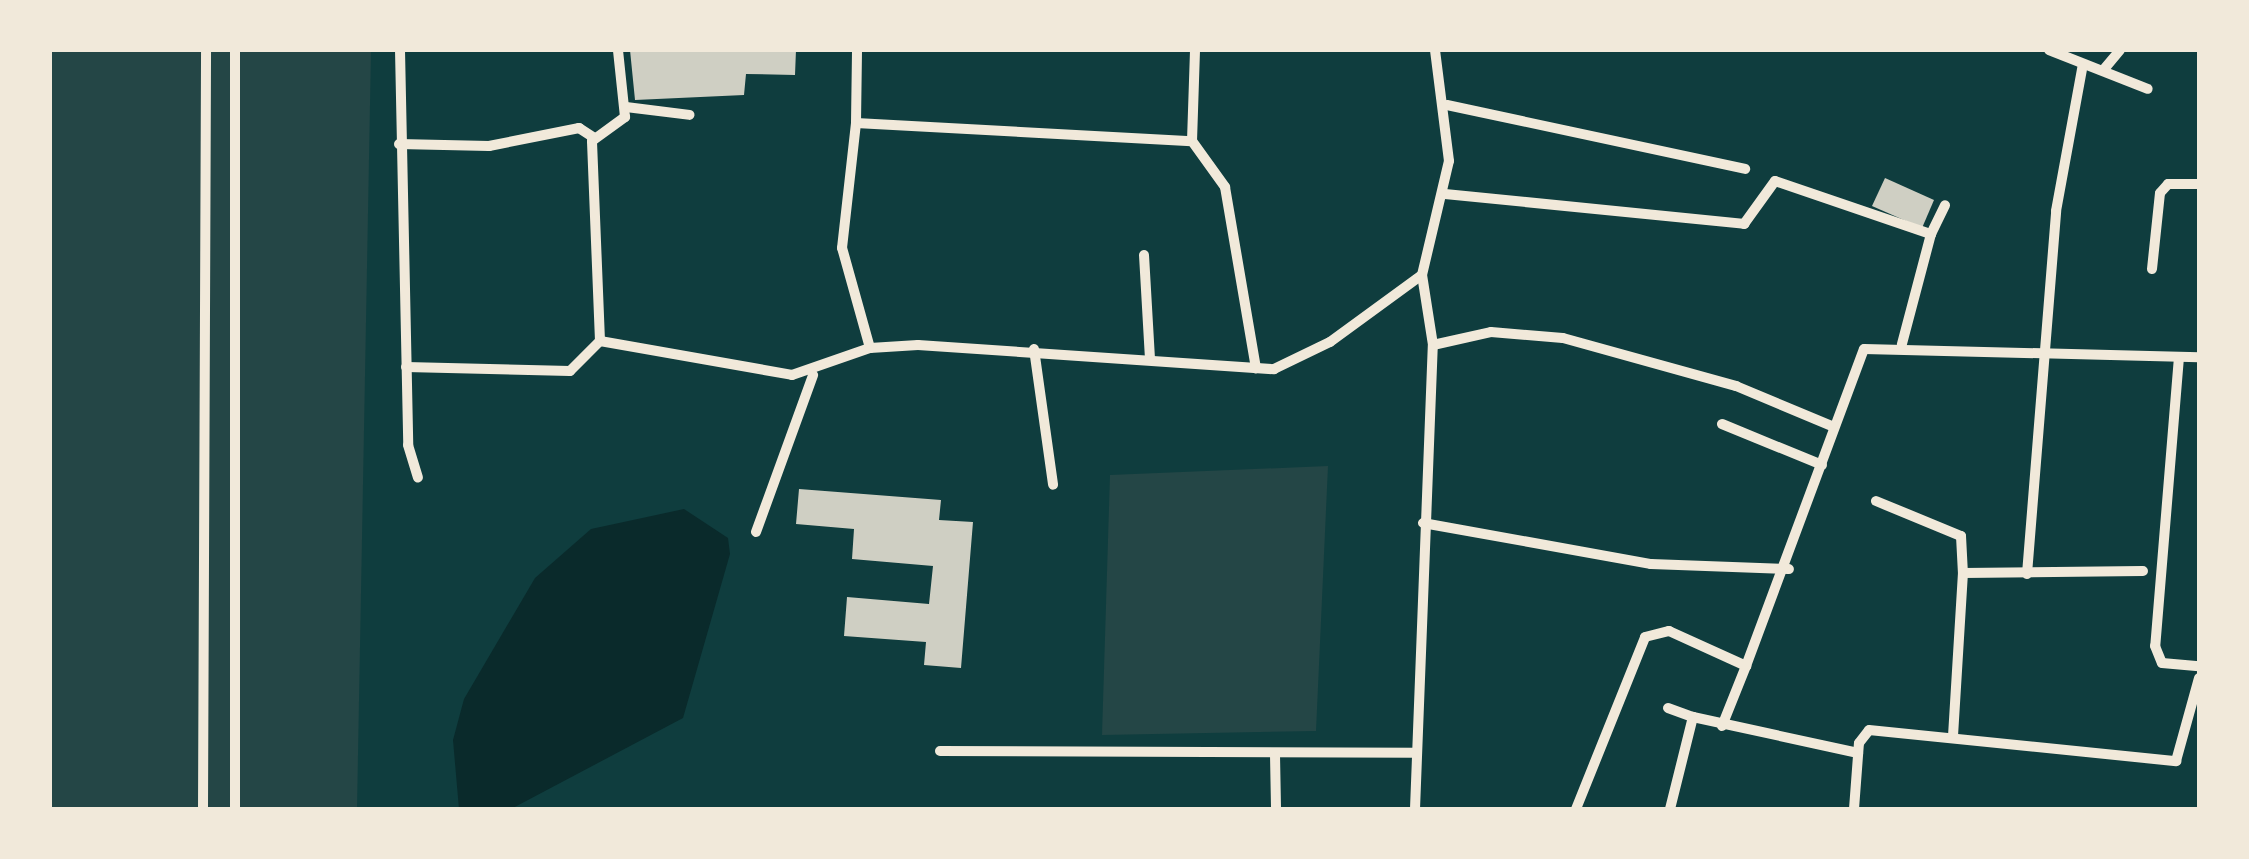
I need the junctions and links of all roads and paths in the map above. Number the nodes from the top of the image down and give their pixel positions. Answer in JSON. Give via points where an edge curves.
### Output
{"nodes":[{"id":1,"x":206,"y":50,"type":"edge"},
{"id":2,"x":235,"y":50,"type":"edge"},
{"id":3,"x":400,"y":50,"type":"edge"},
{"id":4,"x":618,"y":50,"type":"edge"},
{"id":5,"x":856,"y":50,"type":"edge"},
{"id":6,"x":1195,"y":50,"type":"edge"},
{"id":7,"x":1435,"y":50,"type":"edge"},
{"id":8,"x":2049,"y":50,"type":"edge"},
{"id":9,"x":2120,"y":50,"type":"edge"},
{"id":10,"x":2084,"y":64,"type":"junction"},
{"id":11,"x":2105,"y":68,"type":"junction"},
{"id":12,"x":2148,"y":90,"type":"dead end"},
{"id":13,"x":1447,"y":106,"type":"junction"},
{"id":14,"x":626,"y":107,"type":"junction"},
{"id":15,"x":690,"y":115,"type":"dead end"},
{"id":16,"x":856,"y":122,"type":"junction"},
{"id":17,"x":594,"y":137,"type":"junction"},
{"id":18,"x":1192,"y":141,"type":"junction"},
{"id":19,"x":400,"y":144,"type":"junction"},
{"id":20,"x":1746,"y":168,"type":"dead end"},
{"id":21,"x":2199,"y":184,"type":"edge"},
{"id":22,"x":1445,"y":194,"type":"junction"},
{"id":23,"x":1945,"y":205,"type":"dead end"},
{"id":24,"x":1931,"y":234,"type":"junction"},
{"id":25,"x":1144,"y":255,"type":"dead end"},
{"id":26,"x":2152,"y":269,"type":"dead end"},
{"id":27,"x":1422,"y":275,"type":"junction"},
{"id":28,"x":600,"y":341,"type":"junction"},
{"id":29,"x":1902,"y":344,"type":"junction"},
{"id":30,"x":1433,"y":345,"type":"junction"},
{"id":31,"x":870,"y":348,"type":"junction"},
{"id":32,"x":1034,"y":350,"type":"junction"},
{"id":33,"x":2040,"y":354,"type":"junction"},
{"id":34,"x":2179,"y":358,"type":"junction"},
{"id":35,"x":2199,"y":358,"type":"edge"},
{"id":36,"x":1150,"y":360,"type":"junction"},
{"id":37,"x":406,"y":367,"type":"junction"},
{"id":38,"x":1256,"y":368,"type":"junction"},
{"id":39,"x":813,"y":375,"type":"junction"},
{"id":40,"x":1722,"y":424,"type":"dead end"},
{"id":41,"x":1834,"y":427,"type":"junction"},
{"id":42,"x":1822,"y":466,"type":"junction"},
{"id":43,"x":418,"y":478,"type":"dead end"},
{"id":44,"x":1053,"y":485,"type":"dead end"},
{"id":45,"x":1876,"y":501,"type":"dead end"},
{"id":46,"x":1423,"y":523,"type":"junction"},
{"id":47,"x":756,"y":532,"type":"dead end"},
{"id":48,"x":1789,"y":569,"type":"junction"},
{"id":49,"x":1963,"y":572,"type":"junction"},
{"id":50,"x":2143,"y":572,"type":"dead end"},
{"id":51,"x":2027,"y":574,"type":"junction"},
{"id":52,"x":1746,"y":666,"type":"junction"},
{"id":53,"x":2199,"y":666,"type":"edge"},
{"id":54,"x":2199,"y":678,"type":"edge"},
{"id":55,"x":1668,"y":708,"type":"dead end"},
{"id":56,"x":1692,"y":717,"type":"junction"},
{"id":57,"x":1722,"y":726,"type":"junction"},
{"id":58,"x":1953,"y":736,"type":"junction"},
{"id":59,"x":940,"y":751,"type":"dead end"},
{"id":60,"x":1858,"y":753,"type":"junction"},
{"id":61,"x":1276,"y":754,"type":"junction"},
{"id":62,"x":1416,"y":754,"type":"junction"},
{"id":63,"x":203,"y":809,"type":"edge"},
{"id":64,"x":235,"y":809,"type":"edge"},
{"id":65,"x":1276,"y":809,"type":"edge"},
{"id":66,"x":1415,"y":809,"type":"edge"},
{"id":67,"x":1576,"y":809,"type":"edge"},
{"id":68,"x":1670,"y":809,"type":"edge"},
{"id":69,"x":1854,"y":809,"type":"edge"}],
"edges":[{"from":1,"to":63,"type":"street"},
{"from":2,"to":64,"type":"street"},
{"from":3,"to":19,"type":"street"},
{"from":4,"to":14,"type":"street"},
{"from":5,"to":16,"type":"street"},
{"from":6,"to":18,"type":"street"},
{"from":7,"to":13,"type":"street"},
{"from":8,"to":10,"type":"street"},
{"from":9,"to":11,"type":"street"},
{"from":10,"to":11,"type":"street"},
{"from":10,"to":33,"type":"street"},
{"from":11,"to":12,"type":"street"},
{"from":13,"to":20,"type":"street"},
{"from":13,"to":22,"type":"street"},
{"from":14,"to":15,"type":"street"},
{"from":14,"to":17,"type":"street","via":[[620,124]]},
{"from":16,"to":18,"type":"street"},
{"from":16,"to":31,"type":"street","via":[[842,248]]},
{"from":17,"to":19,"type":"street","via":[[578,128],[489,146]]},
{"from":17,"to":28,"type":"street"},
{"from":18,"to":38,"type":"street","via":[[1225,187]]},
{"from":19,"to":37,"type":"street"},
{"from":21,"to":26,"type":"street","via":[[2168,184],[2160,194]]},
{"from":22,"to":24,"type":"street","via":[[1749,221],[1775,181]]},
{"from":22,"to":27,"type":"street"},
{"from":23,"to":24,"type":"street"},
{"from":24,"to":29,"type":"street"},
{"from":25,"to":36,"type":"street"},
{"from":27,"to":30,"type":"street"},
{"from":27,"to":38,"type":"street","via":[[1292,365]]},
{"from":28,"to":37,"type":"street","via":[[570,371]]},
{"from":28,"to":39,"type":"street"},
{"from":29,"to":33,"type":"street"},
{"from":29,"to":41,"type":"street","via":[[1864,349]]},
{"from":30,"to":41,"type":"street","via":[[1491,332],[1563,338],[1736,386]]},
{"from":30,"to":46,"type":"street"},
{"from":31,"to":32,"type":"street"},
{"from":31,"to":39,"type":"street"},
{"from":32,"to":36,"type":"street"},
{"from":32,"to":44,"type":"street"},
{"from":33,"to":34,"type":"street"},
{"from":33,"to":51,"type":"street"},
{"from":34,"to":35,"type":"street"},
{"from":34,"to":53,"type":"street","via":[[2155,646],[2162,663]]},
{"from":36,"to":38,"type":"street"},
{"from":37,"to":43,"type":"street","via":[[408,456]]},
{"from":39,"to":47,"type":"street"},
{"from":40,"to":42,"type":"street"},
{"from":41,"to":42,"type":"street"},
{"from":42,"to":48,"type":"street"},
{"from":45,"to":49,"type":"street","via":[[1961,536]]},
{"from":46,"to":48,"type":"street","via":[[1651,564]]},
{"from":46,"to":62,"type":"street"},
{"from":48,"to":52,"type":"street"},
{"from":49,"to":51,"type":"street"},
{"from":49,"to":58,"type":"street"},
{"from":50,"to":51,"type":"street"},
{"from":52,"to":57,"type":"street"},
{"from":52,"to":67,"type":"street","via":[[1669,631],[1645,637]]},
{"from":54,"to":58,"type":"street","via":[[2176,761]]},
{"from":55,"to":56,"type":"street"},
{"from":56,"to":57,"type":"street"},
{"from":56,"to":68,"type":"street"},
{"from":57,"to":60,"type":"street"},
{"from":58,"to":60,"type":"street","via":[[1869,730]]},
{"from":59,"to":61,"type":"street"},
{"from":60,"to":69,"type":"street"},
{"from":61,"to":62,"type":"street"},
{"from":61,"to":65,"type":"street"},
{"from":62,"to":66,"type":"street"}]}
